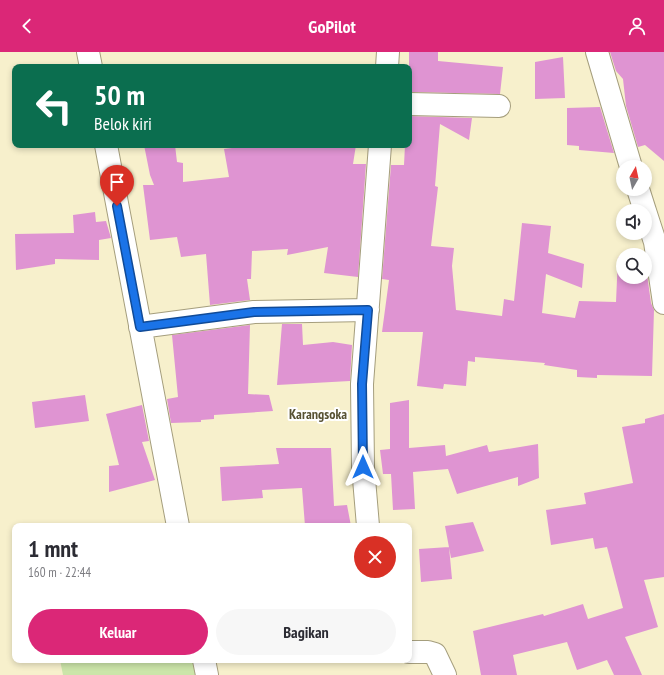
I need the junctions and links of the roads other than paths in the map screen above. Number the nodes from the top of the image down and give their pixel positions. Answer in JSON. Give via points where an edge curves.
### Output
{"nodes":[{"id":1,"x":88,"y":52,"type":"edge"},
{"id":2,"x":388,"y":52,"type":"edge"},
{"id":3,"x":596,"y":52,"type":"edge"},
{"id":4,"x":90,"y":64,"type":"edge"},
{"id":5,"x":387,"y":64,"type":"edge"},
{"id":6,"x":412,"y":104,"type":"edge"},
{"id":7,"x":499,"y":106,"type":"dead end"},
{"id":8,"x":107,"y":148,"type":"edge"},
{"id":9,"x":380,"y":148,"type":"edge"},
{"id":10,"x":629,"y":160,"type":"edge"},
{"id":11,"x":652,"y":233,"type":"edge"},
{"id":12,"x":664,"y":303,"type":"edge"},
{"id":13,"x":368,"y":310,"type":"junction"},
{"id":14,"x":140,"y":327,"type":"junction"},
{"id":15,"x":177,"y":523,"type":"edge"},
{"id":16,"x":368,"y":523,"type":"edge"},
{"id":17,"x":412,"y":652,"type":"edge"},
{"id":18,"x":205,"y":663,"type":"edge"},
{"id":19,"x":207,"y":675,"type":"edge"},
{"id":20,"x":445,"y":675,"type":"edge"}],
"edges":[{"from":1,"to":4,"type":"street"},
{"from":2,"to":5,"type":"street"},
{"from":3,"to":10,"type":"street"},
{"from":6,"to":7,"type":"street"},
{"from":8,"to":14,"type":"street"},
{"from":9,"to":13,"type":"street"},
{"from":11,"to":12,"type":"street"},
{"from":13,"to":14,"type":"street","via":[[254,312]]},
{"from":13,"to":16,"type":"street","via":[[362,384],[363,467]]},
{"from":14,"to":15,"type":"street"},
{"from":17,"to":20,"type":"street","via":[[435,654]]},
{"from":18,"to":19,"type":"street"}]}
